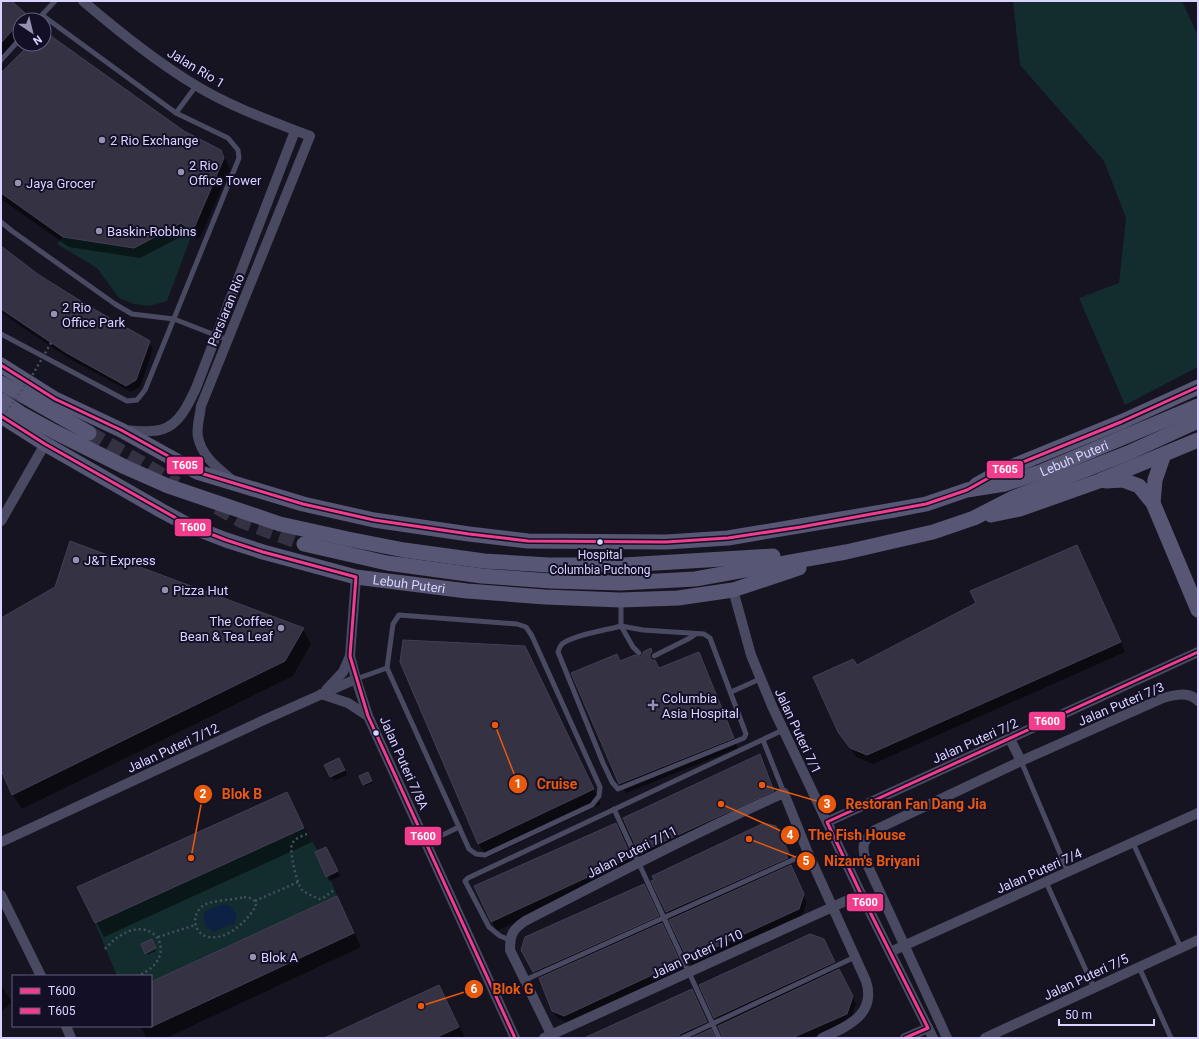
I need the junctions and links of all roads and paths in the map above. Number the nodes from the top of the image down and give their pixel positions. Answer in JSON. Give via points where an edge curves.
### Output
{"nodes":[{"id":1,"x":55,"y":1,"type":"edge"},
{"id":2,"x":83,"y":1,"type":"edge"},
{"id":3,"x":45,"y":12,"type":"edge"},
{"id":4,"x":52,"y":22,"type":"edge"},
{"id":5,"x":12,"y":48,"type":"edge"},
{"id":6,"x":1,"y":60,"type":"edge"},
{"id":7,"x":196,"y":86,"type":"junction"},
{"id":8,"x":176,"y":113,"type":"junction"},
{"id":9,"x":295,"y":131,"type":"junction"},
{"id":10,"x":310,"y":136,"type":"joint"},
{"id":11,"x":1,"y":222,"type":"edge"},
{"id":12,"x":174,"y":319,"type":"junction"},
{"id":13,"x":1,"y":334,"type":"edge"},
{"id":14,"x":216,"y":335,"type":"junction"},
{"id":15,"x":228,"y":340,"type":"junction"},
{"id":16,"x":51,"y":343,"type":"dead end"},
{"id":17,"x":1,"y":365,"type":"edge"},
{"id":18,"x":1,"y":383,"type":"edge"},
{"id":19,"x":1198,"y":387,"type":"edge"},
{"id":20,"x":1,"y":400,"type":"edge"},
{"id":21,"x":1198,"y":406,"type":"edge"},
{"id":22,"x":1,"y":408,"type":"edge"},
{"id":23,"x":1,"y":416,"type":"edge"},
{"id":24,"x":1,"y":420,"type":"edge"},
{"id":25,"x":1198,"y":421,"type":"edge"},
{"id":26,"x":121,"y":430,"type":"junction"},
{"id":27,"x":53,"y":431,"type":"junction"},
{"id":28,"x":89,"y":433,"type":"tunnel mouth"},
{"id":29,"x":1198,"y":440,"type":"edge"},
{"id":30,"x":44,"y":444,"type":"junction"},
{"id":31,"x":1164,"y":454,"type":"junction"},
{"id":32,"x":1099,"y":481,"type":"junction"},
{"id":33,"x":237,"y":484,"type":"junction"},
{"id":34,"x":967,"y":490,"type":"junction"},
{"id":35,"x":1153,"y":503,"type":"junction"},
{"id":36,"x":974,"y":518,"type":"junction"},
{"id":37,"x":1,"y":521,"type":"edge"},
{"id":38,"x":304,"y":544,"type":"tunnel mouth"},
{"id":39,"x":846,"y":552,"type":"junction"},
{"id":40,"x":356,"y":577,"type":"junction"},
{"id":41,"x":733,"y":590,"type":"junction"},
{"id":42,"x":620,"y":600,"type":"junction"},
{"id":43,"x":1198,"y":610,"type":"edge"},
{"id":44,"x":621,"y":626,"type":"junction"},
{"id":45,"x":696,"y":634,"type":"junction"},
{"id":46,"x":1198,"y":652,"type":"edge"},
{"id":47,"x":639,"y":653,"type":"dead end"},
{"id":48,"x":350,"y":656,"type":"junction"},
{"id":49,"x":654,"y":656,"type":"dead end"},
{"id":50,"x":387,"y":668,"type":"junction"},
{"id":51,"x":356,"y":679,"type":"junction"},
{"id":52,"x":760,"y":679,"type":"junction"},
{"id":53,"x":731,"y":692,"type":"junction"},
{"id":54,"x":321,"y":694,"type":"junction"},
{"id":55,"x":1197,"y":699,"type":"edge"},
{"id":56,"x":368,"y":716,"type":"junction"},
{"id":57,"x":783,"y":730,"type":"junction"},
{"id":58,"x":1010,"y":739,"type":"junction"},
{"id":59,"x":763,"y":740,"type":"junction"},
{"id":60,"x":1021,"y":761,"type":"junction"},
{"id":61,"x":784,"y":793,"type":"junction"},
{"id":62,"x":614,"y":809,"type":"junction"},
{"id":63,"x":1198,"y":814,"type":"edge"},
{"id":64,"x":827,"y":822,"type":"junction"},
{"id":65,"x":459,"y":827,"type":"junction"},
{"id":66,"x":307,"y":834,"type":"dead end"},
{"id":67,"x":1,"y":842,"type":"edge"},
{"id":68,"x":426,"y":843,"type":"junction"},
{"id":69,"x":1133,"y":843,"type":"junction"},
{"id":70,"x":808,"y":853,"type":"junction"},
{"id":71,"x":638,"y":863,"type":"junction"},
{"id":72,"x":1068,"y":872,"type":"junction"},
{"id":73,"x":298,"y":882,"type":"junction"},
{"id":74,"x":1046,"y":882,"type":"junction"},
{"id":75,"x":334,"y":890,"type":"dead end"},
{"id":76,"x":861,"y":894,"type":"junction"},
{"id":77,"x":1,"y":895,"type":"edge"},
{"id":78,"x":255,"y":901,"type":"junction"},
{"id":79,"x":832,"y":906,"type":"junction"},
{"id":80,"x":664,"y":918,"type":"junction"},
{"id":81,"x":195,"y":925,"type":"junction"},
{"id":82,"x":158,"y":937,"type":"junction"},
{"id":83,"x":1198,"y":940,"type":"edge"},
{"id":84,"x":510,"y":945,"type":"junction"},
{"id":85,"x":905,"y":946,"type":"junction"},
{"id":86,"x":1181,"y":948,"type":"junction"},
{"id":87,"x":105,"y":949,"type":"dead end"},
{"id":88,"x":890,"y":952,"type":"junction"},
{"id":89,"x":855,"y":957,"type":"junction"},
{"id":90,"x":1139,"y":967,"type":"junction"},
{"id":91,"x":689,"y":972,"type":"junction"},
{"id":92,"x":41,"y":975,"type":"edge"},
{"id":93,"x":140,"y":975,"type":"edge"},
{"id":94,"x":525,"y":980,"type":"junction"},
{"id":95,"x":1094,"y":988,"type":"junction"},
{"id":96,"x":713,"y":1024,"type":"junction"},
{"id":97,"x":66,"y":1027,"type":"edge"},
{"id":98,"x":928,"y":1028,"type":"junction"},
{"id":99,"x":549,"y":1037,"type":"edge"},
{"id":100,"x":72,"y":1038,"type":"edge"},
{"id":101,"x":515,"y":1038,"type":"edge"},
{"id":102,"x":682,"y":1038,"type":"edge"},
{"id":103,"x":719,"y":1038,"type":"edge"},
{"id":104,"x":822,"y":1038,"type":"edge"},
{"id":105,"x":905,"y":1038,"type":"edge"},
{"id":106,"x":933,"y":1038,"type":"edge"},
{"id":107,"x":947,"y":1038,"type":"edge"},
{"id":108,"x":986,"y":1038,"type":"edge"},
{"id":109,"x":1171,"y":1038,"type":"edge"}],
"edges":[{"from":1,"to":3,"type":"lane"},
{"from":2,"to":7,"type":"street","name":"Jalan Rio 1","via":[[117,30]]},
{"from":4,"to":8,"type":"lane"},
{"from":5,"to":6,"type":"lane"},
{"from":7,"to":8,"type":"lane"},
{"from":7,"to":9,"type":"street","name":"Jalan Rio 1"},
{"from":8,"to":12,"type":"lane","via":[[228,138],[238,150],[239,158]]},
{"from":9,"to":10,"type":"street","name":"Jalan Rio 1"},
{"from":9,"to":14,"type":"street","name":"Persiaran Rio"},
{"from":10,"to":15,"type":"street","name":"Persiaran Rio"},
{"from":11,"to":12,"type":"lane","via":[[132,314]]},
{"from":12,"to":13,"type":"lane","via":[[145,390],[137,400],[127,401]]},
{"from":12,"to":14,"type":"lane"},
{"from":14,"to":15,"type":"lane"},
{"from":14,"to":26,"type":"street","name":"Persiaran Rio","via":[[196,388],[179,419],[167,428],[154,432]]},
{"from":15,"to":33,"type":"street","name":"Persiaran Rio","via":[[201,406],[198,437],[210,461]]},
{"from":16,"to":24,"type":"path","bridge":true},
{"from":17,"to":26,"type":"main road","name":"Lebuh Puteri","via":[[55,399]]},
{"from":18,"to":28,"type":"main road"},
{"from":19,"to":34,"type":"main road","via":[[1001,471]]},
{"from":20,"to":27,"type":"main road"},
{"from":21,"to":34,"type":"main road","name":"Lebuh Puteri","via":[[1005,484]]},
{"from":22,"to":27,"type":"main road","via":[[27,423]]},
{"from":23,"to":30,"type":"main road","name":"Lebuh Puteri"},
{"from":25,"to":36,"type":"main road","name":"Lebuh Puteri","via":[[1128,453],[1013,498]]},
{"from":26,"to":33,"type":"main road","name":"Lebuh Puteri","via":[[197,472]]},
{"from":27,"to":39,"type":"main road","via":[[168,486],[217,503],[280,524],[404,550],[484,561],[549,565],[624,565]]},
{"from":29,"to":31,"type":"main road"},
{"from":30,"to":37,"type":"street"},
{"from":30,"to":40,"type":"main road","name":"Lebuh Puteri","via":[[190,526],[255,550]]},
{"from":31,"to":32,"type":"main road"},
{"from":31,"to":35,"type":"main road","via":[[1155,480]]},
{"from":32,"to":35,"type":"main road","via":[[1123,480],[1132,483],[1139,486]]},
{"from":32,"to":36,"type":"main road","via":[[1020,509]]},
{"from":33,"to":34,"type":"main road","name":"Lebuh Puteri","via":[[303,504],[374,520],[528,541],[602,542],[666,542],[728,538],[926,504]]},
{"from":35,"to":43,"type":"main road"},
{"from":36,"to":39,"type":"main road","name":"Lebuh Puteri","via":[[933,532]]},
{"from":38,"to":39,"type":"main road","via":[[387,563],[482,576],[613,582],[695,579]]},
{"from":39,"to":41,"type":"main road","name":"Lebuh Puteri"},
{"from":40,"to":42,"type":"main road","name":"Lebuh Puteri","via":[[467,591]]},
{"from":40,"to":48,"type":"street","name":"Jalan Puteri 7/8A"},
{"from":41,"to":42,"type":"main road","name":"Lebuh Puteri","via":[[678,598]]},
{"from":41,"to":52,"type":"street","name":"Jalan Puteri 7/1"},
{"from":42,"to":44,"type":"lane"},
{"from":44,"to":45,"type":"lane"},
{"from":44,"to":47,"type":"lane"},
{"from":44,"to":53,"type":"lane","via":[[565,642],[560,645],[558,652],[603,763],[618,789],[744,738],[746,734]]},
{"from":45,"to":49,"type":"lane"},
{"from":45,"to":53,"type":"lane","via":[[704,634],[710,638]]},
{"from":46,"to":58,"type":"street","name":"Jalan Puteri 7/2"},
{"from":48,"to":51,"type":"street","name":"Jalan Puteri 7/8A"},
{"from":48,"to":54,"type":"street","via":[[343,672]]},
{"from":50,"to":51,"type":"lane"},
{"from":50,"to":65,"type":"lane"},
{"from":50,"to":65,"type":"lane","via":[[393,624],[399,616],[517,624],[526,627],[600,787],[599,796],[592,805],[485,855],[476,854],[469,849]]},
{"from":51,"to":54,"type":"street","name":"Jalan Puteri 7/12"},
{"from":51,"to":56,"type":"street","name":"Jalan Puteri 7/8A"},
{"from":52,"to":53,"type":"lane"},
{"from":52,"to":57,"type":"street","name":"Jalan Puteri 7/1"},
{"from":54,"to":56,"type":"street","via":[[348,703]]},
{"from":54,"to":67,"type":"street","name":"Jalan Puteri 7/12"},
{"from":55,"to":60,"type":"street","name":"Jalan Puteri 7/3","via":[[1185,694],[1163,698]]},
{"from":56,"to":68,"type":"street","name":"Jalan Puteri 7/8A"},
{"from":57,"to":59,"type":"lane"},
{"from":57,"to":64,"type":"street","name":"Jalan Puteri 7/1"},
{"from":58,"to":60,"type":"street"},
{"from":58,"to":64,"type":"street","name":"Jalan Puteri 7/2"},
{"from":59,"to":61,"type":"lane"},
{"from":59,"to":62,"type":"lane"},
{"from":60,"to":72,"type":"lane"},
{"from":60,"to":85,"type":"street","name":"Jalan Puteri 7/3","via":[[868,836],[863,845],[867,864]]},
{"from":61,"to":70,"type":"street"},
{"from":61,"to":71,"type":"street","name":"Jalan Puteri 7/11"},
{"from":62,"to":71,"type":"lane"},
{"from":62,"to":84,"type":"lane","via":[[465,881],[489,927]]},
{"from":63,"to":69,"type":"street","name":"Jalan Puteri 7/4"},
{"from":64,"to":76,"type":"street","name":"Jalan Puteri 7/1"},
{"from":65,"to":68,"type":"lane"},
{"from":66,"to":73,"type":"path","via":[[295,840],[292,845],[291,853]]},
{"from":68,"to":101,"type":"street","name":"Jalan Puteri 7/8A"},
{"from":69,"to":72,"type":"street","name":"Jalan Puteri 7/4"},
{"from":69,"to":86,"type":"lane"},
{"from":70,"to":79,"type":"street"},
{"from":70,"to":80,"type":"lane"},
{"from":71,"to":80,"type":"lane"},
{"from":71,"to":84,"type":"street","name":"Jalan Puteri 7/11","via":[[525,921],[512,933]]},
{"from":72,"to":74,"type":"street","name":"Jalan Puteri 7/4"},
{"from":73,"to":75,"type":"path","via":[[302,890],[319,899]]},
{"from":73,"to":78,"type":"path"},
{"from":74,"to":85,"type":"street","name":"Jalan Puteri 7/4"},
{"from":74,"to":95,"type":"lane"},
{"from":76,"to":79,"type":"street","name":"Jalan Puteri 7/10"},
{"from":76,"to":88,"type":"street","name":"Jalan Puteri 7/1"},
{"from":77,"to":92,"type":"street"},
{"from":78,"to":81,"type":"path","via":[[244,898],[206,904],[198,909]]},
{"from":78,"to":81,"type":"path","via":[[256,906],[252,913],[236,928],[219,937],[208,937],[200,933]]},
{"from":79,"to":89,"type":"street"},
{"from":79,"to":91,"type":"street","name":"Jalan Puteri 7/10"},
{"from":80,"to":91,"type":"lane"},
{"from":80,"to":94,"type":"lane"},
{"from":81,"to":82,"type":"path"},
{"from":82,"to":87,"type":"path","via":[[144,929],[133,930],[118,936]]},
{"from":82,"to":93,"type":"path","via":[[161,944],[154,966]]},
{"from":83,"to":86,"type":"street","name":"Jalan Puteri 7/5"},
{"from":84,"to":94,"type":"street"},
{"from":85,"to":88,"type":"street","name":"Jalan Puteri 7/4"},
{"from":85,"to":107,"type":"street"},
{"from":86,"to":90,"type":"street","name":"Jalan Puteri 7/5"},
{"from":88,"to":98,"type":"street","name":"Jalan Puteri 7/1"},
{"from":89,"to":96,"type":"lane"},
{"from":89,"to":104,"type":"street","via":[[866,981],[869,998],[861,1014],[847,1026]]},
{"from":90,"to":95,"type":"street","name":"Jalan Puteri 7/5"},
{"from":90,"to":109,"type":"lane"},
{"from":91,"to":96,"type":"lane"},
{"from":91,"to":99,"type":"street","name":"Jalan Puteri 7/10"},
{"from":94,"to":99,"type":"street"},
{"from":95,"to":108,"type":"street","name":"Jalan Puteri 7/5"},
{"from":96,"to":102,"type":"lane"},
{"from":96,"to":103,"type":"lane"},
{"from":97,"to":100,"type":"street"},
{"from":98,"to":105,"type":"street"},
{"from":98,"to":106,"type":"street","name":"Jalan Puteri 7/1"}]}
